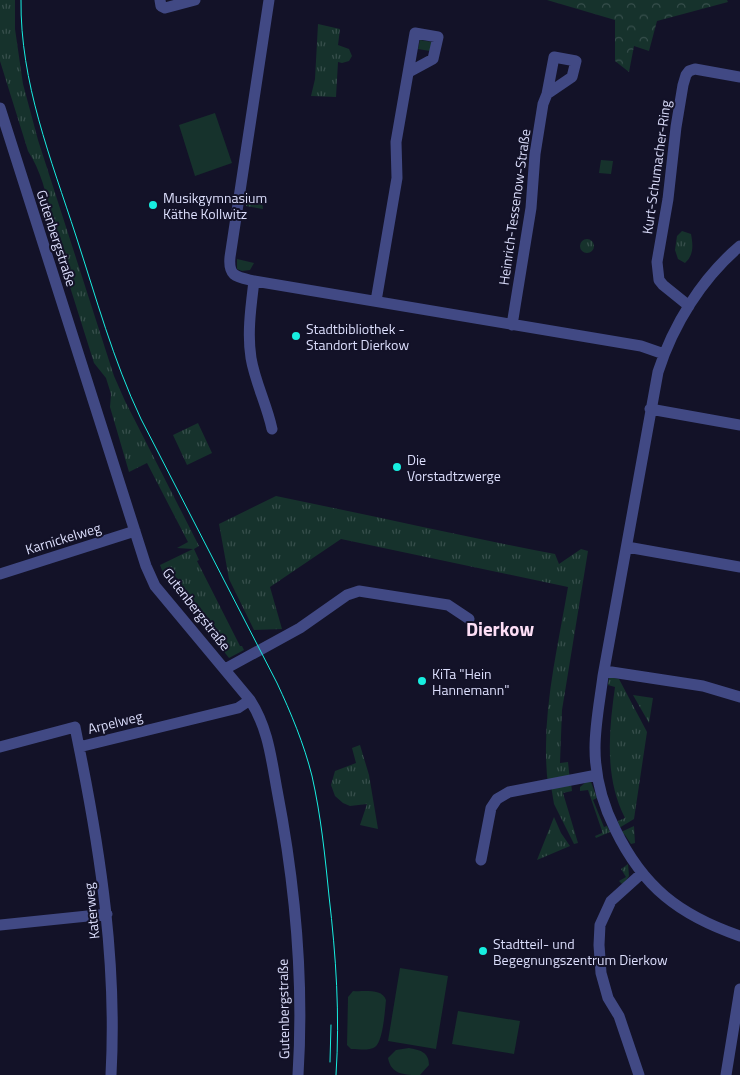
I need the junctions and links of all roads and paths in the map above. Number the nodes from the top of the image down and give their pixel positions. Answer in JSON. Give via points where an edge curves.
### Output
{"nodes":[{"id":1,"x":160,"y":0,"type":"edge"},
{"id":2,"x":195,"y":0,"type":"edge"},
{"id":3,"x":269,"y":0,"type":"edge"},
{"id":4,"x":409,"y":72,"type":"dead end"},
{"id":5,"x":739,"y":78,"type":"edge"},
{"id":6,"x":547,"y":94,"type":"dead end"},
{"id":7,"x":0,"y":108,"type":"edge"},
{"id":8,"x":740,"y":246,"type":"edge"},
{"id":9,"x":254,"y":281,"type":"junction"},
{"id":10,"x":376,"y":301,"type":"junction"},
{"id":11,"x":688,"y":306,"type":"junction"},
{"id":12,"x":512,"y":325,"type":"junction"},
{"id":13,"x":664,"y":354,"type":"junction"},
{"id":14,"x":650,"y":409,"type":"junction"},
{"id":15,"x":740,"y":425,"type":"edge"},
{"id":16,"x":272,"y":429,"type":"dead end"},
{"id":17,"x":135,"y":531,"type":"junction"},
{"id":18,"x":626,"y":547,"type":"junction"},
{"id":19,"x":740,"y":567,"type":"edge"},
{"id":20,"x":0,"y":574,"type":"edge"},
{"id":21,"x":469,"y":620,"type":"dead end"},
{"id":22,"x":225,"y":669,"type":"junction"},
{"id":23,"x":605,"y":671,"type":"junction"},
{"id":24,"x":740,"y":697,"type":"edge"},
{"id":25,"x":250,"y":700,"type":"junction"},
{"id":26,"x":79,"y":746,"type":"junction"},
{"id":27,"x":0,"y":747,"type":"edge"},
{"id":28,"x":597,"y":775,"type":"junction"},
{"id":29,"x":482,"y":860,"type":"dead end"},
{"id":30,"x":642,"y":874,"type":"junction"},
{"id":31,"x":107,"y":914,"type":"junction"},
{"id":32,"x":0,"y":925,"type":"edge"},
{"id":33,"x":740,"y":936,"type":"edge"},
{"id":34,"x":740,"y":989,"type":"edge"},
{"id":35,"x":111,"y":1075,"type":"edge"},
{"id":36,"x":298,"y":1075,"type":"edge"},
{"id":37,"x":639,"y":1075,"type":"edge"},
{"id":38,"x":726,"y":1075,"type":"edge"}],
"edges":[{"from":1,"to":2,"type":"street","via":[[165,8]]},
{"from":3,"to":9,"type":"street","via":[[229,267],[238,278]]},
{"from":4,"to":10,"type":"street","via":[[396,142],[396,185]]},
{"from":5,"to":11,"type":"street","name":"Kurt-Schumacher-Ring","via":[[695,69],[686,75],[683,85],[657,262],[659,280]]},
{"from":6,"to":12,"type":"street","name":"Heinrich-Tessenow-Straße"},
{"from":7,"to":17,"type":"street","name":"Gutenbergstraße"},
{"from":8,"to":11,"type":"street"},
{"from":9,"to":10,"type":"street"},
{"from":9,"to":16,"type":"street","via":[[250,315],[251,358]]},
{"from":10,"to":12,"type":"street"},
{"from":11,"to":13,"type":"street"},
{"from":12,"to":13,"type":"street","via":[[641,346]]},
{"from":13,"to":14,"type":"street"},
{"from":14,"to":15,"type":"street"},
{"from":14,"to":18,"type":"street"},
{"from":17,"to":20,"type":"street","name":"Karnickelweg"},
{"from":17,"to":22,"type":"street","name":"Gutenbergstraße","via":[[155,586]]},
{"from":18,"to":19,"type":"street"},
{"from":18,"to":23,"type":"street"},
{"from":21,"to":22,"type":"street","via":[[448,605],[359,591],[347,595],[300,628]]},
{"from":22,"to":25,"type":"street","name":"Gutenbergstraße"},
{"from":23,"to":24,"type":"street","via":[[703,686]]},
{"from":23,"to":28,"type":"street","via":[[595,734]]},
{"from":25,"to":26,"type":"street","name":"Arpelweg","via":[[238,708]]},
{"from":25,"to":36,"type":"street","name":"Gutenbergstraße","via":[[267,734],[294,905]]},
{"from":26,"to":27,"type":"street","name":"Arpelweg","via":[[75,727]]},
{"from":26,"to":31,"type":"street","name":"Katerweg","via":[[99,850]]},
{"from":28,"to":29,"type":"street","via":[[510,792],[497,799],[491,808]]},
{"from":28,"to":30,"type":"street","via":[[606,810],[625,849]]},
{"from":30,"to":33,"type":"street","via":[[669,900],[693,916]]},
{"from":30,"to":37,"type":"street","via":[[612,901],[600,926],[599,945],[601,973],[608,998],[619,1016]]},
{"from":31,"to":32,"type":"street"},
{"from":31,"to":35,"type":"street","name":"Katerweg","via":[[113,1007]]},
{"from":34,"to":38,"type":"street"}]}
